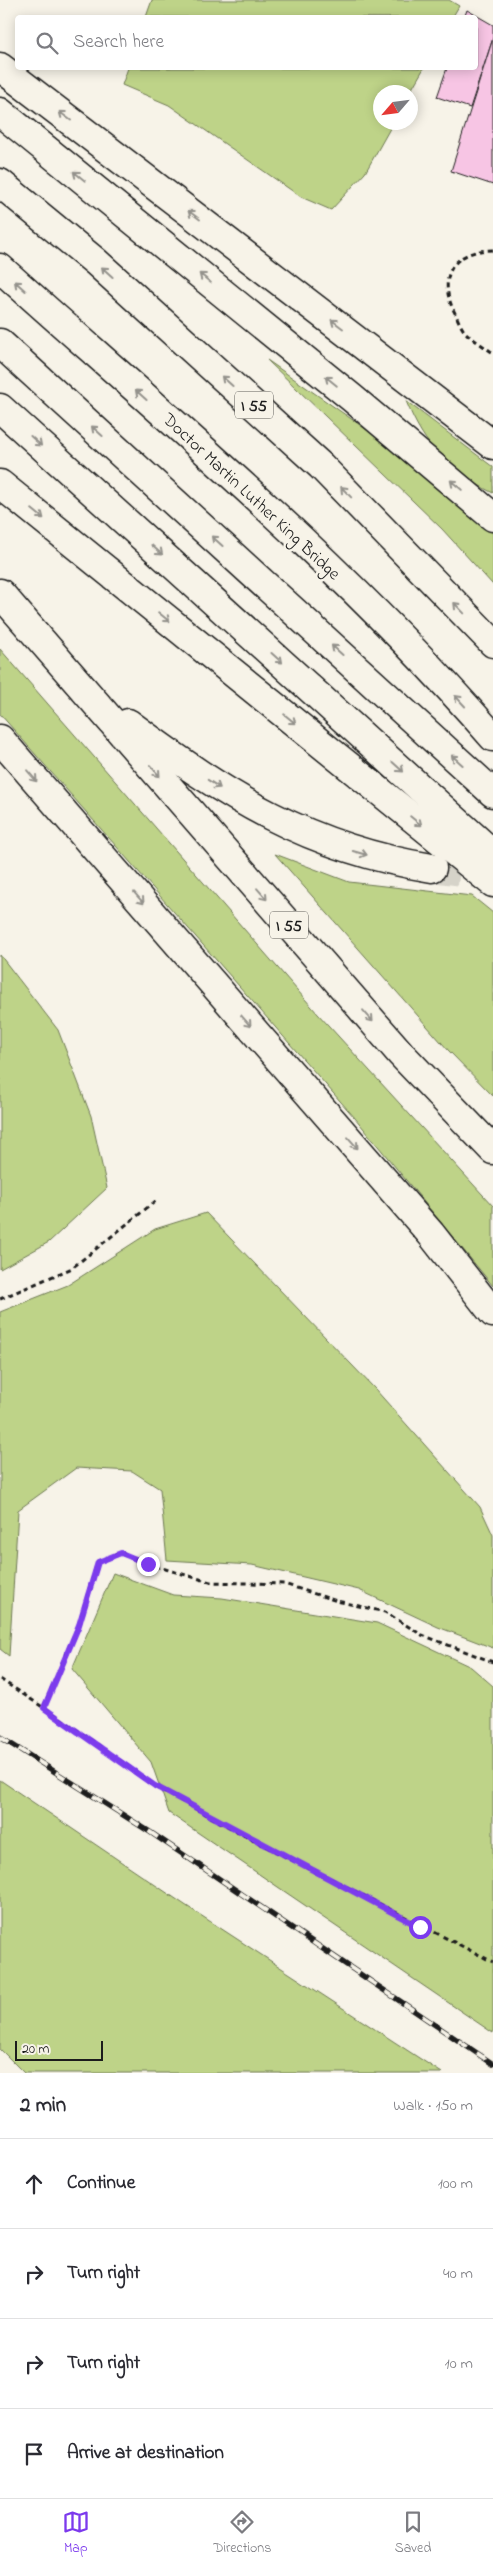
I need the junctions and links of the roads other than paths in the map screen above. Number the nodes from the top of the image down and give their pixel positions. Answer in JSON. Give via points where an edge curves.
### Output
{"nodes":[{"id":1,"x":0,"y":67,"type":"edge"},
{"id":2,"x":0,"y":112,"type":"edge"},
{"id":3,"x":0,"y":183,"type":"edge"},
{"id":4,"x":0,"y":268,"type":"edge"},
{"id":5,"x":0,"y":343,"type":"edge"},
{"id":6,"x":0,"y":408,"type":"edge"},
{"id":7,"x":493,"y":445,"type":"edge"},
{"id":8,"x":0,"y":484,"type":"edge"},
{"id":9,"x":489,"y":510,"type":"edge"},
{"id":10,"x":0,"y":593,"type":"edge"},
{"id":11,"x":493,"y":643,"type":"edge"},
{"id":12,"x":89,"y":694,"type":"junction"},
{"id":13,"x":493,"y":737,"type":"edge"},
{"id":14,"x":0,"y":739,"type":"edge"},
{"id":15,"x":493,"y":793,"type":"edge"},
{"id":16,"x":493,"y":854,"type":"edge"},
{"id":17,"x":432,"y":868,"type":"tunnel mouth"},
{"id":18,"x":493,"y":883,"type":"edge"},
{"id":19,"x":493,"y":1150,"type":"edge"},
{"id":20,"x":493,"y":1313,"type":"edge"}],
"edges":[{"from":7,"to":1,"type":"main road","one_way":true},
{"from":9,"to":2,"type":"main road","one_way":true},
{"from":11,"to":3,"type":"main road","number":"I 55","one_way":true,"via":[[321,466],[96,262]]},
{"from":13,"to":4,"type":"main road","name":"Doctor Martin Luther King Bridge","one_way":true,"via":[[377,613],[278,518]]},
{"from":15,"to":5,"type":"main road","one_way":true},
{"from":6,"to":16,"type":"main road","one_way":true},
{"from":8,"to":18,"type":"main road","one_way":true},
{"from":10,"to":12,"type":"main road","number":"I 55"},
{"from":12,"to":17,"type":"main road","one_way":true,"via":[[214,784],[304,833],[387,860]]},
{"from":12,"to":19,"type":"main road","number":"I 55","one_way":true,"via":[[401,1054]]},
{"from":14,"to":20,"type":"main road","one_way":true,"via":[[431,1234]]}]}
